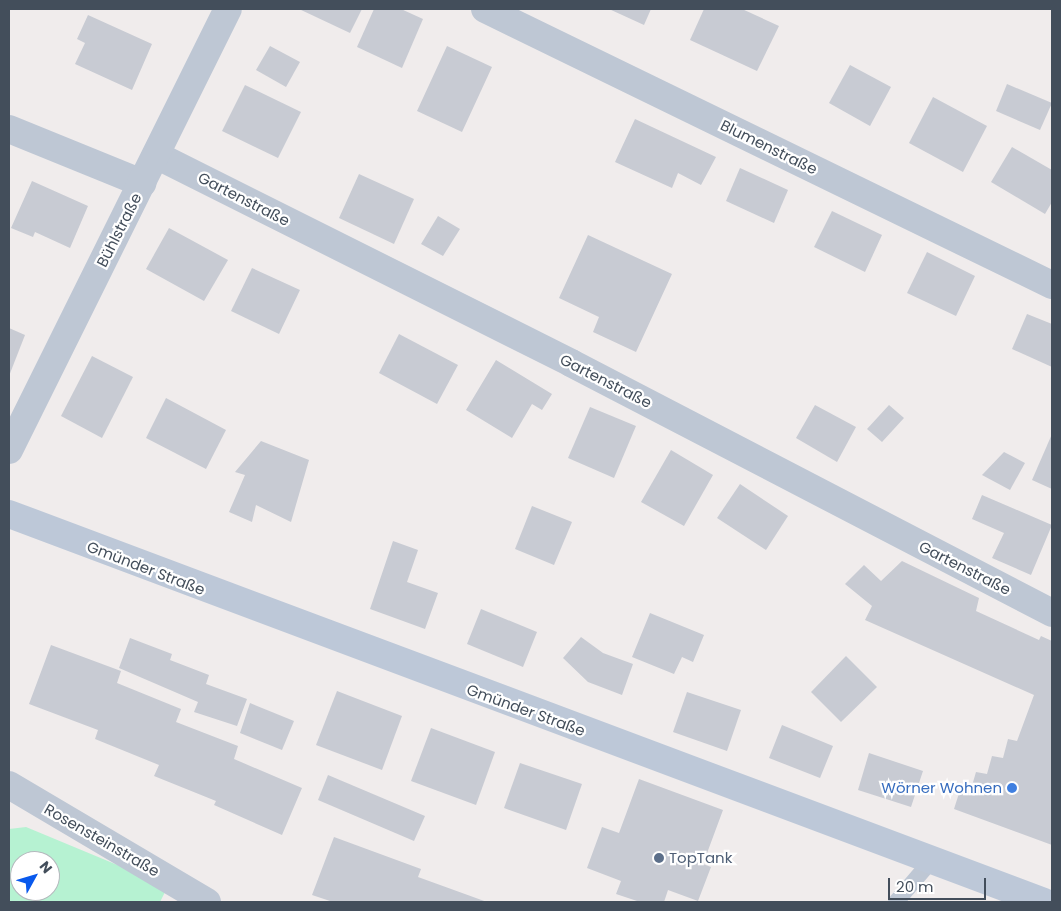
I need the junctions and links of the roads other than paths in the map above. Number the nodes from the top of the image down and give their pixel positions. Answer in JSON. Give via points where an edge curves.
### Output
{"nodes":[{"id":1,"x":228,"y":9,"type":"edge"},
{"id":2,"x":485,"y":9,"type":"edge"},
{"id":3,"x":9,"y":129,"type":"edge"},
{"id":4,"x":156,"y":155,"type":"junction"},
{"id":5,"x":142,"y":183,"type":"junction"},
{"id":6,"x":1052,"y":285,"type":"edge"},
{"id":7,"x":9,"y":450,"type":"edge"},
{"id":8,"x":9,"y":514,"type":"edge"},
{"id":9,"x":1051,"y":610,"type":"edge"},
{"id":10,"x":9,"y":785,"type":"edge"},
{"id":11,"x":931,"y":861,"type":"junction"},
{"id":12,"x":199,"y":900,"type":"edge"},
{"id":13,"x":896,"y":902,"type":"edge"},
{"id":14,"x":1044,"y":902,"type":"edge"}],
"edges":[{"from":1,"to":4,"type":"street","name":"Bühlstraße"},
{"from":2,"to":6,"type":"street","name":"Blumenstraße"},
{"from":3,"to":5,"type":"street"},
{"from":4,"to":5,"type":"street","name":"Bühlstraße"},
{"from":4,"to":9,"type":"street","name":"Gartenstraße","via":[[571,363]]},
{"from":5,"to":7,"type":"street","name":"Bühlstraße"},
{"from":8,"to":11,"type":"street","name":"Gmünder Straße"},
{"from":10,"to":12,"type":"street","name":"Rosensteinstraße"},
{"from":11,"to":13,"type":"lane"},
{"from":11,"to":14,"type":"street","name":"Gmünder Straße"}]}
